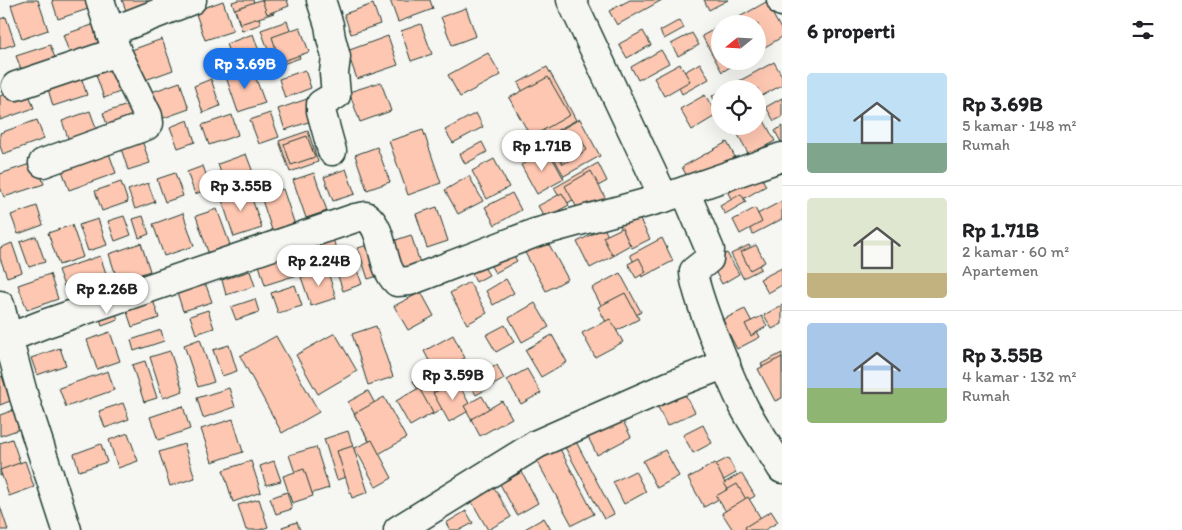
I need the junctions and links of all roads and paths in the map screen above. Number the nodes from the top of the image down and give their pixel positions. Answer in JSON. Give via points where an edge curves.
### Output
{"nodes":[{"id":1,"x":100,"y":0,"type":"edge"},
{"id":2,"x":192,"y":0,"type":"edge"},
{"id":3,"x":320,"y":0,"type":"edge"},
{"id":4,"x":571,"y":0,"type":"edge"},
{"id":5,"x":114,"y":42,"type":"junction"},
{"id":6,"x":16,"y":86,"type":"dead end"},
{"id":7,"x":332,"y":151,"type":"dead end"},
{"id":8,"x":782,"y":157,"type":"edge"},
{"id":9,"x":44,"y":163,"type":"dead end"},
{"id":10,"x":675,"y":195,"type":"junction"},
{"id":11,"x":0,"y":305,"type":"edge"},
{"id":12,"x":8,"y":338,"type":"junction"},
{"id":13,"x":726,"y":364,"type":"junction"},
{"id":14,"x":782,"y":469,"type":"edge"},
{"id":15,"x":67,"y":530,"type":"edge"},
{"id":16,"x":398,"y":530,"type":"edge"}],
"edges":[{"from":1,"to":5,"type":"street"},
{"from":2,"to":5,"type":"street"},
{"from":3,"to":7,"type":"street","via":[[336,57],[336,94],[322,104],[321,110]]},
{"from":4,"to":10,"type":"street"},
{"from":5,"to":6,"type":"street"},
{"from":5,"to":9,"type":"street","via":[[149,123]]},
{"from":8,"to":10,"type":"street"},
{"from":10,"to":12,"type":"street","via":[[535,233],[410,281],[397,282],[390,275],[373,222],[366,216],[354,218]]},
{"from":10,"to":13,"type":"street","via":[[710,250],[709,259],[694,271],[694,281]]},
{"from":11,"to":12,"type":"street"},
{"from":12,"to":15,"type":"street"},
{"from":13,"to":14,"type":"street","via":[[744,406]]},
{"from":13,"to":16,"type":"street","via":[[671,384],[537,444]]}]}
